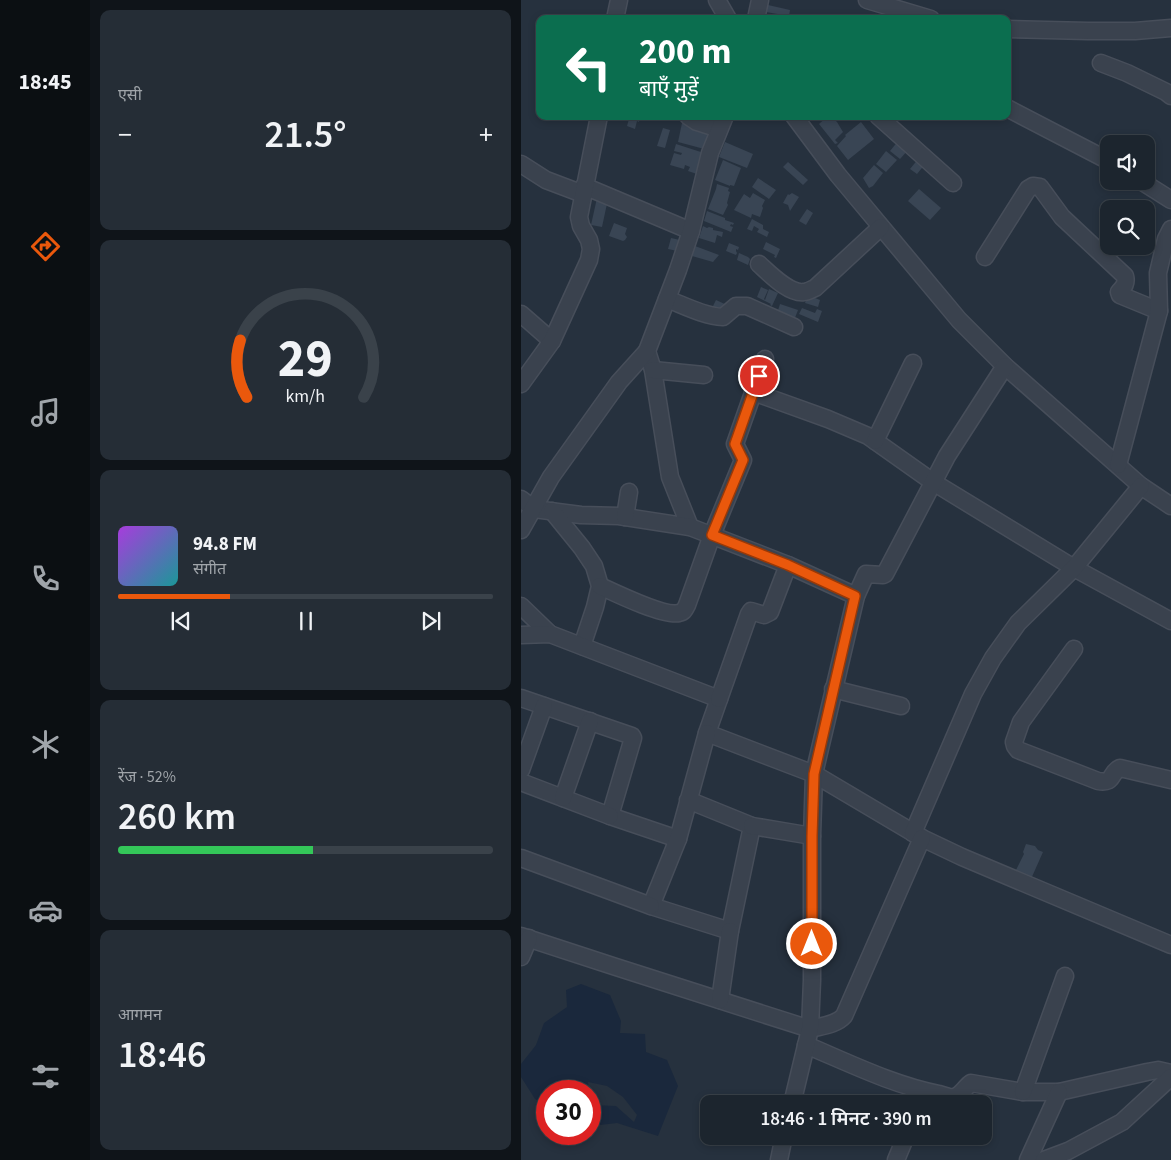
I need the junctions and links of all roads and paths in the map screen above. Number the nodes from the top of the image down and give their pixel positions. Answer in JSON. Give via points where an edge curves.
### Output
{"nodes":[{"id":1,"x":619,"y":0,"type":"edge"},
{"id":2,"x":717,"y":0,"type":"edge"},
{"id":3,"x":761,"y":0,"type":"edge"},
{"id":4,"x":867,"y":0,"type":"edge"},
{"id":5,"x":616,"y":15,"type":"edge"},
{"id":6,"x":726,"y":15,"type":"edge"},
{"id":7,"x":757,"y":15,"type":"edge"},
{"id":8,"x":918,"y":15,"type":"edge"},
{"id":9,"x":1171,"y":28,"type":"edge"},
{"id":10,"x":1011,"y":29,"type":"edge"},
{"id":11,"x":1101,"y":63,"type":"dead end"},
{"id":12,"x":1171,"y":96,"type":"edge"},
{"id":13,"x":1011,"y":110,"type":"edge"},
{"id":14,"x":598,"y":120,"type":"edge"},
{"id":15,"x":694,"y":120,"type":"edge"},
{"id":16,"x":797,"y":120,"type":"edge"},
{"id":17,"x":882,"y":120,"type":"edge"},
{"id":18,"x":722,"y":123,"type":"edge"},
{"id":19,"x":1100,"y":157,"type":"edge"},
{"id":20,"x":521,"y":164,"type":"edge"},
{"id":21,"x":953,"y":183,"type":"dead end"},
{"id":22,"x":584,"y":190,"type":"junction"},
{"id":23,"x":1155,"y":190,"type":"edge"},
{"id":24,"x":1171,"y":200,"type":"edge"},
{"id":25,"x":881,"y":226,"type":"junction"},
{"id":26,"x":691,"y":231,"type":"junction"},
{"id":27,"x":1169,"y":237,"type":"edge"},
{"id":28,"x":985,"y":257,"type":"dead end"},
{"id":29,"x":759,"y":264,"type":"dead end"},
{"id":30,"x":667,"y":299,"type":"junction"},
{"id":31,"x":1159,"y":311,"type":"junction"},
{"id":32,"x":521,"y":314,"type":"edge"},
{"id":33,"x":794,"y":327,"type":"dead end"},
{"id":34,"x":552,"y":341,"type":"junction"},
{"id":35,"x":647,"y":351,"type":"junction"},
{"id":36,"x":765,"y":359,"type":"dead end"},
{"id":37,"x":913,"y":363,"type":"dead end"},
{"id":38,"x":1005,"y":366,"type":"junction"},
{"id":39,"x":653,"y":370,"type":"junction"},
{"id":40,"x":704,"y":375,"type":"dead end"},
{"id":41,"x":521,"y":384,"type":"edge"},
{"id":42,"x":753,"y":392,"type":"junction"},
{"id":43,"x":875,"y":441,"type":"junction"},
{"id":44,"x":1118,"y":465,"type":"junction"},
{"id":45,"x":933,"y":482,"type":"junction"},
{"id":46,"x":1141,"y":486,"type":"junction"},
{"id":47,"x":629,"y":492,"type":"dead end"},
{"id":48,"x":521,"y":499,"type":"edge"},
{"id":49,"x":1171,"y":506,"type":"edge"},
{"id":50,"x":534,"y":508,"type":"junction"},
{"id":51,"x":552,"y":511,"type":"junction"},
{"id":52,"x":625,"y":517,"type":"junction"},
{"id":53,"x":690,"y":527,"type":"junction"},
{"id":54,"x":521,"y":530,"type":"edge"},
{"id":55,"x":712,"y":535,"type":"junction"},
{"id":56,"x":788,"y":565,"type":"junction"},
{"id":57,"x":1074,"y":568,"type":"junction"},
{"id":58,"x":600,"y":586,"type":"junction"},
{"id":59,"x":855,"y":596,"type":"junction"},
{"id":60,"x":521,"y":606,"type":"edge"},
{"id":61,"x":1171,"y":621,"type":"edge"},
{"id":62,"x":521,"y":634,"type":"edge"},
{"id":63,"x":550,"y":634,"type":"junction"},
{"id":64,"x":582,"y":646,"type":"junction"},
{"id":65,"x":1074,"y":649,"type":"dead end"},
{"id":66,"x":833,"y":689,"type":"junction"},
{"id":67,"x":521,"y":698,"type":"edge"},
{"id":68,"x":719,"y":699,"type":"junction"},
{"id":69,"x":544,"y":706,"type":"junction"},
{"id":70,"x":901,"y":706,"type":"dead end"},
{"id":71,"x":590,"y":721,"type":"junction"},
{"id":72,"x":707,"y":733,"type":"junction"},
{"id":73,"x":521,"y":770,"type":"edge"},
{"id":74,"x":814,"y":774,"type":"junction"},
{"id":75,"x":1171,"y":780,"type":"edge"},
{"id":76,"x":521,"y":782,"type":"edge"},
{"id":77,"x":563,"y":798,"type":"junction"},
{"id":78,"x":688,"y":800,"type":"junction"},
{"id":79,"x":610,"y":816,"type":"junction"},
{"id":80,"x":752,"y":826,"type":"junction"},
{"id":81,"x":918,"y":835,"type":"junction"},
{"id":82,"x":812,"y":836,"type":"junction"},
{"id":83,"x":678,"y":839,"type":"junction"},
{"id":84,"x":521,"y":858,"type":"edge"},
{"id":85,"x":651,"y":906,"type":"junction"},
{"id":86,"x":730,"y":931,"type":"junction"},
{"id":87,"x":525,"y":937,"type":"edge"},
{"id":88,"x":1171,"y":945,"type":"edge"},
{"id":89,"x":521,"y":957,"type":"edge"},
{"id":90,"x":1065,"y":976,"type":"dead end"},
{"id":91,"x":720,"y":1000,"type":"junction"},
{"id":92,"x":808,"y":1037,"type":"junction"},
{"id":93,"x":1171,"y":1073,"type":"edge"},
{"id":94,"x":1171,"y":1077,"type":"edge"},
{"id":95,"x":1023,"y":1092,"type":"junction"},
{"id":96,"x":1059,"y":1092,"type":"junction"},
{"id":97,"x":794,"y":1095,"type":"edge"},
{"id":98,"x":917,"y":1095,"type":"edge"},
{"id":99,"x":957,"y":1095,"type":"edge"},
{"id":100,"x":782,"y":1145,"type":"edge"},
{"id":101,"x":902,"y":1145,"type":"edge"},
{"id":102,"x":779,"y":1160,"type":"edge"},
{"id":103,"x":896,"y":1160,"type":"edge"},
{"id":104,"x":1027,"y":1160,"type":"edge"},
{"id":105,"x":1044,"y":1160,"type":"edge"}],
"edges":[{"from":1,"to":5,"type":"street"},
{"from":2,"to":6,"type":"street"},
{"from":3,"to":7,"type":"street"},
{"from":4,"to":8,"type":"street"},
{"from":9,"to":10,"type":"street","via":[[1116,31]]},
{"from":11,"to":12,"type":"street"},
{"from":13,"to":19,"type":"street"},
{"from":14,"to":22,"type":"street"},
{"from":15,"to":18,"type":"street"},
{"from":16,"to":25,"type":"street"},
{"from":17,"to":21,"type":"street"},
{"from":18,"to":26,"type":"street","via":[[710,153]]},
{"from":20,"to":22,"type":"street","via":[[546,180]]},
{"from":22,"to":26,"type":"street"},
{"from":22,"to":34,"type":"street","via":[[579,217],[589,240],[589,260]]},
{"from":23,"to":24,"type":"street"},
{"from":25,"to":29,"type":"street","via":[[815,288],[804,292],[788,288]]},
{"from":25,"to":38,"type":"street","via":[[959,320]]},
{"from":26,"to":30,"type":"street"},
{"from":27,"to":31,"type":"street","via":[[1158,273]]},
{"from":28,"to":31,"type":"street","via":[[1028,189],[1040,187],[1062,217],[1125,276],[1120,295]]},
{"from":30,"to":33,"type":"street","via":[[723,318],[736,306],[747,306]]},
{"from":30,"to":35,"type":"street"},
{"from":31,"to":44,"type":"street"},
{"from":32,"to":34,"type":"street"},
{"from":34,"to":41,"type":"street"},
{"from":35,"to":39,"type":"street"},
{"from":35,"to":50,"type":"street","via":[[619,382],[551,477]]},
{"from":36,"to":42,"type":"street"},
{"from":37,"to":43,"type":"street"},
{"from":38,"to":44,"type":"street"},
{"from":38,"to":45,"type":"street"},
{"from":39,"to":40,"type":"street"},
{"from":39,"to":53,"type":"street","via":[[670,477]]},
{"from":42,"to":43,"type":"street","via":[[828,419]]},
{"from":42,"to":55,"type":"street","via":[[735,444],[743,460]]},
{"from":43,"to":45,"type":"street"},
{"from":44,"to":46,"type":"street"},
{"from":45,"to":57,"type":"street"},
{"from":45,"to":59,"type":"street","via":[[885,574],[866,574]]},
{"from":46,"to":49,"type":"street"},
{"from":46,"to":57,"type":"street"},
{"from":47,"to":52,"type":"street"},
{"from":48,"to":50,"type":"street"},
{"from":50,"to":51,"type":"street"},
{"from":50,"to":54,"type":"street"},
{"from":51,"to":52,"type":"street"},
{"from":51,"to":58,"type":"street","via":[[583,548],[594,566]]},
{"from":52,"to":53,"type":"street"},
{"from":53,"to":55,"type":"street"},
{"from":55,"to":56,"type":"street"},
{"from":55,"to":58,"type":"street","via":[[687,605],[677,614],[663,612]]},
{"from":56,"to":59,"type":"street"},
{"from":56,"to":68,"type":"street","via":[[770,612],[764,615],[751,611],[749,614]]},
{"from":57,"to":61,"type":"street"},
{"from":57,"to":81,"type":"street","via":[[1018,623],[993,658],[973,694]]},
{"from":58,"to":64,"type":"street"},
{"from":59,"to":66,"type":"street"},
{"from":60,"to":63,"type":"street"},
{"from":62,"to":63,"type":"street"},
{"from":63,"to":64,"type":"street"},
{"from":64,"to":68,"type":"street"},
{"from":65,"to":75,"type":"street","via":[[1021,722],[1015,746],[1018,750],[1098,781],[1110,780],[1120,768]]},
{"from":66,"to":70,"type":"street"},
{"from":66,"to":74,"type":"street"},
{"from":67,"to":69,"type":"street"},
{"from":68,"to":72,"type":"street"},
{"from":69,"to":71,"type":"street"},
{"from":69,"to":73,"type":"street"},
{"from":71,"to":77,"type":"street"},
{"from":71,"to":79,"type":"street","via":[[633,738]]},
{"from":72,"to":74,"type":"street"},
{"from":72,"to":78,"type":"street"},
{"from":74,"to":81,"type":"street"},
{"from":74,"to":82,"type":"street"},
{"from":76,"to":77,"type":"street"},
{"from":77,"to":79,"type":"street"},
{"from":78,"to":80,"type":"street"},
{"from":78,"to":83,"type":"street"},
{"from":79,"to":83,"type":"street"},
{"from":80,"to":82,"type":"street"},
{"from":80,"to":86,"type":"street"},
{"from":81,"to":88,"type":"street","via":[[962,857]]},
{"from":81,"to":92,"type":"street","via":[[844,1016]]},
{"from":82,"to":92,"type":"street","via":[[812,980]]},
{"from":83,"to":85,"type":"street"},
{"from":84,"to":85,"type":"street"},
{"from":85,"to":86,"type":"street"},
{"from":86,"to":91,"type":"street"},
{"from":87,"to":89,"type":"street"},
{"from":87,"to":91,"type":"street"},
{"from":90,"to":95,"type":"street"},
{"from":91,"to":92,"type":"street"},
{"from":92,"to":97,"type":"street"},
{"from":92,"to":98,"type":"street"},
{"from":93,"to":96,"type":"street","via":[[1158,1070]]},
{"from":94,"to":105,"type":"street","via":[[1122,1122]]},
{"from":95,"to":96,"type":"street"},
{"from":95,"to":99,"type":"street","via":[[971,1083]]},
{"from":96,"to":104,"type":"street"},
{"from":100,"to":102,"type":"street"},
{"from":101,"to":103,"type":"street"}]}
